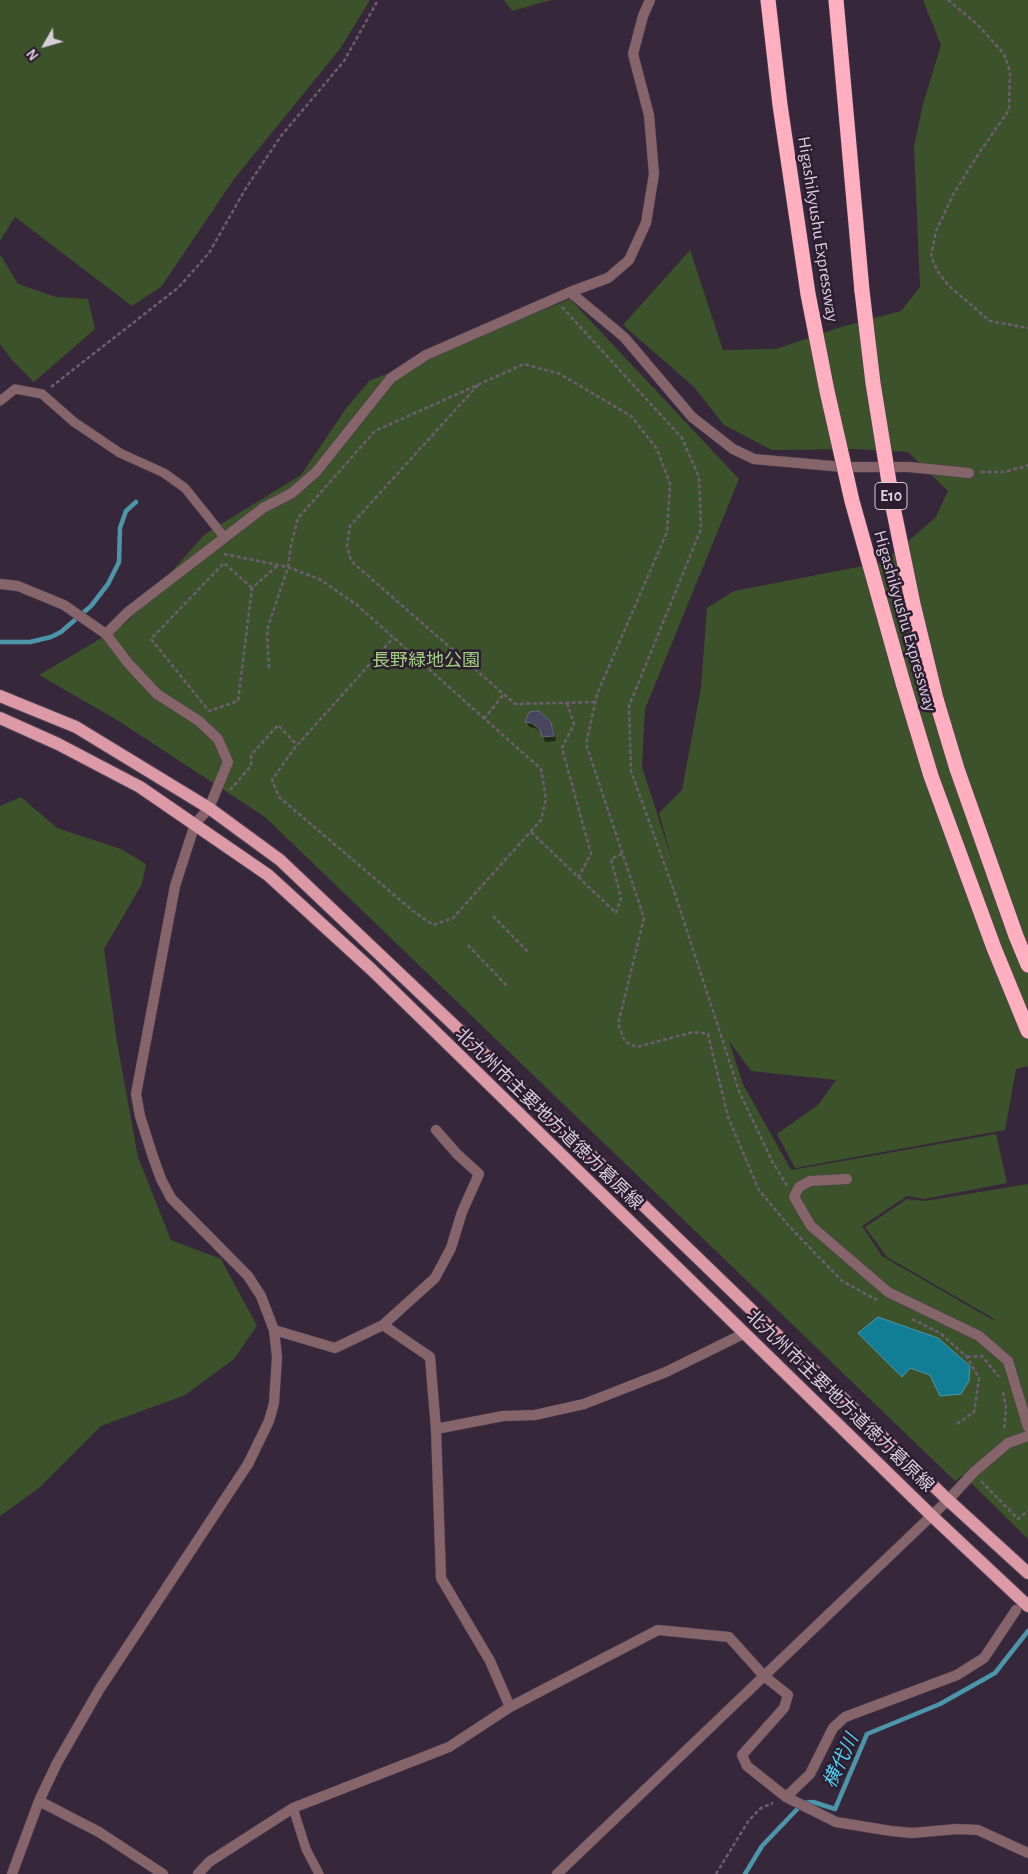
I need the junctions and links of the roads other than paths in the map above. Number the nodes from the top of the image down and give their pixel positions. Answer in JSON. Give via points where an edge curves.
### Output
{"nodes":[{"id":1,"x":650,"y":0,"type":"edge"},
{"id":2,"x":768,"y":0,"type":"edge"},
{"id":3,"x":836,"y":0,"type":"edge"},
{"id":4,"x":570,"y":292,"type":"junction"},
{"id":5,"x":0,"y":401,"type":"edge"},
{"id":6,"x":969,"y":473,"type":"road end"},
{"id":7,"x":225,"y":538,"type":"junction"},
{"id":8,"x":0,"y":584,"type":"edge"},
{"id":9,"x":106,"y":634,"type":"junction"},
{"id":10,"x":0,"y":696,"type":"edge"},
{"id":11,"x":0,"y":718,"type":"edge"},
{"id":12,"x":209,"y":808,"type":"junction"},
{"id":13,"x":195,"y":824,"type":"junction"},
{"id":14,"x":1028,"y":965,"type":"edge"},
{"id":15,"x":1028,"y":1031,"type":"edge"},
{"id":16,"x":436,"y":1130,"type":"dead end"},
{"id":17,"x":847,"y":1179,"type":"dead end"},
{"id":18,"x":383,"y":1326,"type":"junction"},
{"id":19,"x":274,"y":1330,"type":"junction"},
{"id":20,"x":745,"y":1333,"type":"junction"},
{"id":21,"x":1028,"y":1427,"type":"edge"},
{"id":22,"x":436,"y":1429,"type":"junction"},
{"id":23,"x":1028,"y":1436,"type":"edge"},
{"id":24,"x":948,"y":1500,"type":"junction"},
{"id":25,"x":932,"y":1516,"type":"junction"},
{"id":26,"x":1028,"y":1574,"type":"edge"},
{"id":27,"x":1022,"y":1608,"type":"edge"},
{"id":28,"x":764,"y":1676,"type":"junction"},
{"id":29,"x":510,"y":1707,"type":"junction"},
{"id":30,"x":786,"y":1797,"type":"junction"},
{"id":31,"x":39,"y":1801,"type":"junction"},
{"id":32,"x":293,"y":1808,"type":"junction"},
{"id":33,"x":1028,"y":1853,"type":"edge"},
{"id":34,"x":12,"y":1874,"type":"edge"},
{"id":35,"x":163,"y":1874,"type":"edge"},
{"id":36,"x":198,"y":1874,"type":"edge"},
{"id":37,"x":319,"y":1874,"type":"edge"},
{"id":38,"x":557,"y":1874,"type":"edge"}],
"edges":[{"from":1,"to":4,"type":"street","via":[[633,54],[649,115],[654,174],[646,223],[629,260],[608,278]]},
{"from":2,"to":15,"type":"highway","name":"Higashikyushu Expressway","number":"E10","bridge":true,"via":[[808,294],[852,501],[931,776]]},
{"from":3,"to":14,"type":"highway","name":"Higashikyushu Expressway","number":"E10","bridge":true,"via":[[862,291],[893,507],[936,699],[957,769]]},
{"from":4,"to":6,"type":"street","via":[[624,337],[692,417],[733,449],[754,459],[843,467],[909,466]]},
{"from":4,"to":7,"type":"street","via":[[426,355],[391,378],[316,472],[292,493],[263,508]]},
{"from":5,"to":7,"type":"lane","via":[[15,389],[42,394],[74,422],[120,453],[164,473],[184,488]]},
{"from":7,"to":9,"type":"street","via":[[128,612]]},
{"from":8,"to":9,"type":"street","via":[[18,586],[64,605]]},
{"from":9,"to":12,"type":"street","via":[[157,694],[199,721],[218,739],[228,762]]},
{"from":10,"to":12,"type":"main road","name":"北九州市主要地方道徳力葛原線","via":[[76,727]]},
{"from":11,"to":13,"type":"main road","name":"北九州市主要地方道徳力葛原線","via":[[58,744],[140,788]]},
{"from":12,"to":13,"type":"street"},
{"from":12,"to":24,"type":"main road","name":"北九州市主要地方道徳力葛原線","via":[[280,860]]},
{"from":13,"to":19,"type":"street","via":[[175,886],[136,1094],[153,1157],[172,1198],[248,1276]]},
{"from":13,"to":20,"type":"main road","name":"北九州市主要地方道徳力葛原線","via":[[268,875],[372,970]]},
{"from":16,"to":18,"type":"street","via":[[478,1174],[451,1248],[435,1278]]},
{"from":17,"to":21,"type":"street","via":[[810,1181],[799,1187],[794,1198],[812,1226],[888,1292],[979,1336],[1008,1361]]},
{"from":18,"to":19,"type":"street","via":[[335,1348]]},
{"from":18,"to":22,"type":"street","via":[[430,1358]]},
{"from":19,"to":31,"type":"street","via":[[277,1357],[274,1402],[269,1421],[248,1464],[99,1690],[57,1762]]},
{"from":20,"to":22,"type":"street","via":[[666,1372],[584,1404],[535,1415],[503,1416]]},
{"from":20,"to":25,"type":"main road","name":"北九州市主要地方道徳力葛原線"},
{"from":22,"to":29,"type":"street","via":[[441,1578],[490,1661]]},
{"from":23,"to":24,"type":"street","via":[[1008,1443]]},
{"from":24,"to":25,"type":"street"},
{"from":24,"to":26,"type":"main road","name":"北九州市主要地方道徳力葛原線"},
{"from":25,"to":27,"type":"main road","name":"北九州市主要地方道徳力葛原線"},
{"from":25,"to":28,"type":"street"},
{"from":27,"to":30,"type":"street","via":[[984,1658],[957,1675],[845,1717],[832,1728],[810,1774]]},
{"from":28,"to":29,"type":"street","via":[[729,1637],[658,1630]]},
{"from":28,"to":30,"type":"street","via":[[788,1695],[784,1708],[742,1755],[747,1766]]},
{"from":28,"to":38,"type":"street"},
{"from":29,"to":32,"type":"street","via":[[449,1747]]},
{"from":30,"to":33,"type":"street","via":[[836,1822],[905,1832],[978,1830]]},
{"from":31,"to":34,"type":"street"},
{"from":31,"to":35,"type":"street","via":[[99,1832]]},
{"from":32,"to":36,"type":"street","via":[[209,1862]]},
{"from":32,"to":37,"type":"lane","via":[[306,1848]]}]}
